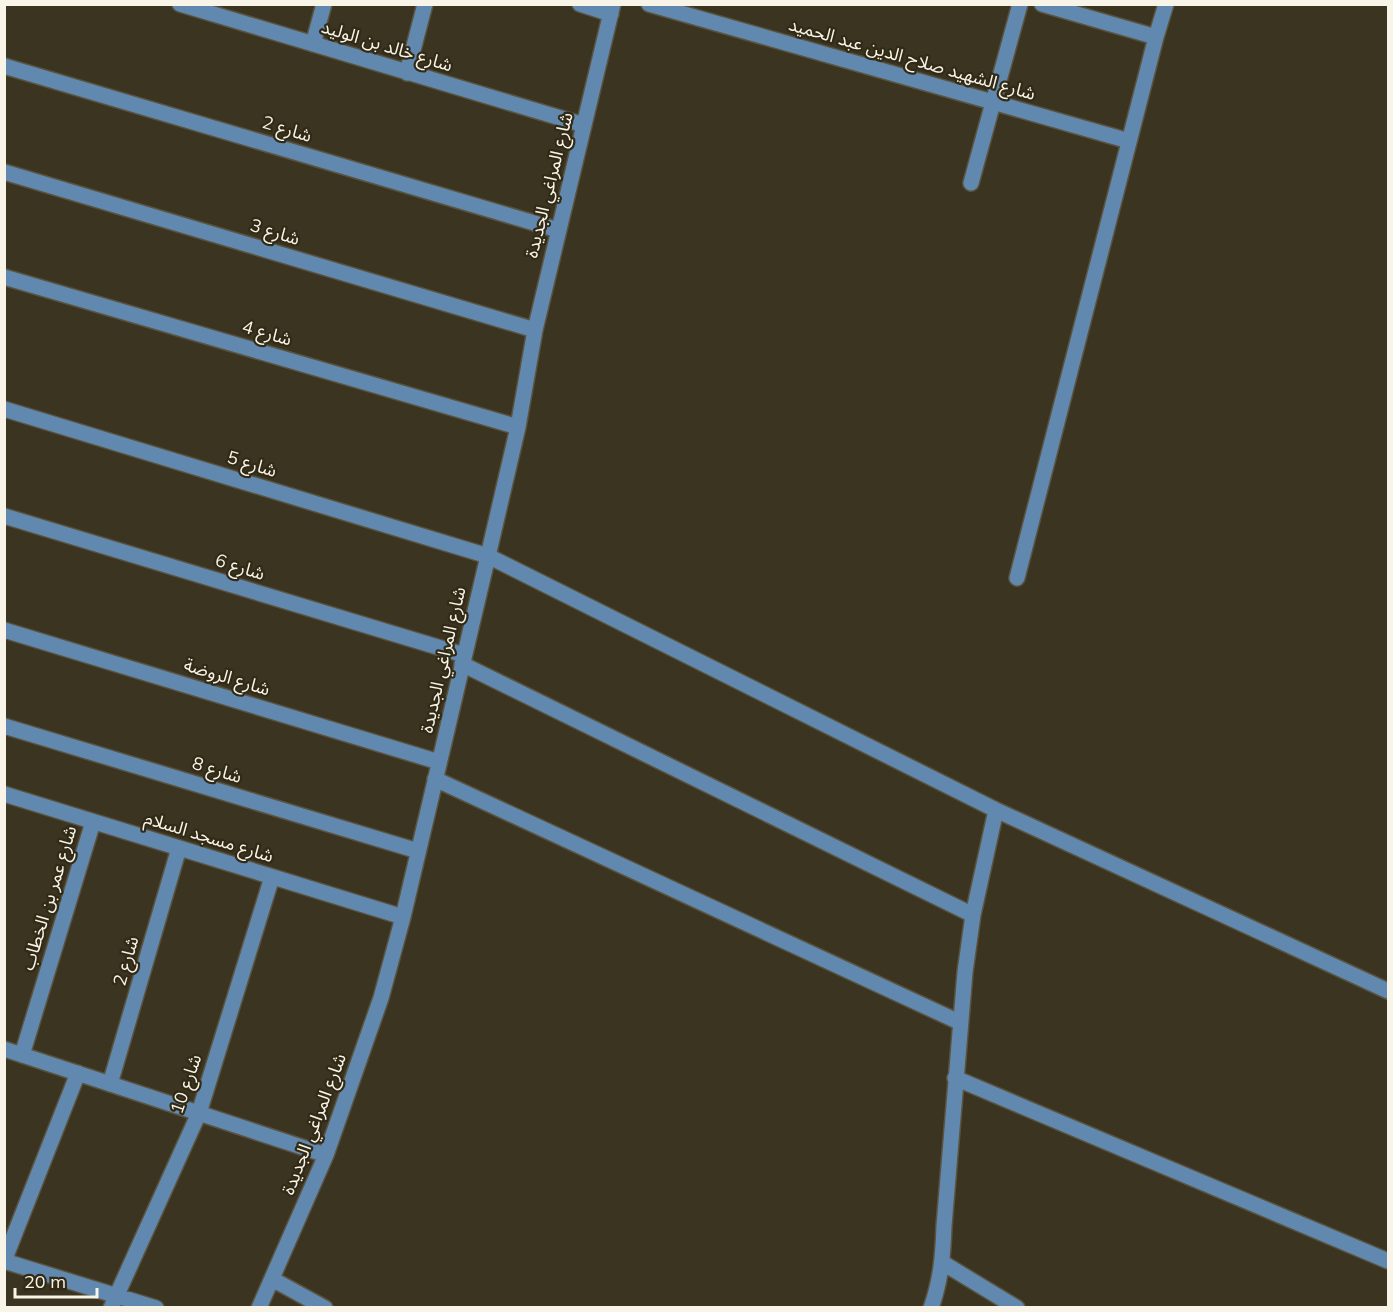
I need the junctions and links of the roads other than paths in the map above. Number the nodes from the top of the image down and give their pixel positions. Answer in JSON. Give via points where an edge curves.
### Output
{"nodes":[{"id":1,"x":180,"y":4,"type":"edge"},
{"id":2,"x":324,"y":4,"type":"edge"},
{"id":3,"x":425,"y":4,"type":"edge"},
{"id":4,"x":580,"y":4,"type":"edge"},
{"id":5,"x":649,"y":4,"type":"edge"},
{"id":6,"x":1020,"y":4,"type":"edge"},
{"id":7,"x":1042,"y":4,"type":"edge"},
{"id":8,"x":1166,"y":4,"type":"edge"},
{"id":9,"x":612,"y":9,"type":"edge"},
{"id":10,"x":220,"y":10,"type":"edge"},
{"id":11,"x":1156,"y":37,"type":"junction"},
{"id":12,"x":313,"y":44,"type":"junction"},
{"id":13,"x":4,"y":66,"type":"edge"},
{"id":14,"x":407,"y":73,"type":"junction"},
{"id":15,"x":993,"y":102,"type":"junction"},
{"id":16,"x":584,"y":125,"type":"junction"},
{"id":17,"x":1129,"y":141,"type":"junction"},
{"id":18,"x":4,"y":172,"type":"edge"},
{"id":19,"x":971,"y":183,"type":"dead end"},
{"id":20,"x":558,"y":230,"type":"junction"},
{"id":21,"x":4,"y":277,"type":"edge"},
{"id":22,"x":535,"y":330,"type":"junction"},
{"id":23,"x":4,"y":408,"type":"edge"},
{"id":24,"x":518,"y":427,"type":"junction"},
{"id":25,"x":4,"y":516,"type":"edge"},
{"id":26,"x":488,"y":556,"type":"junction"},
{"id":27,"x":1017,"y":578,"type":"dead end"},
{"id":28,"x":4,"y":630,"type":"edge"},
{"id":29,"x":463,"y":660,"type":"junction"},
{"id":30,"x":4,"y":726,"type":"edge"},
{"id":31,"x":439,"y":762,"type":"junction"},
{"id":32,"x":435,"y":779,"type":"junction"},
{"id":33,"x":4,"y":794,"type":"edge"},
{"id":34,"x":996,"y":810,"type":"junction"},
{"id":35,"x":93,"y":822,"type":"junction"},
{"id":36,"x":179,"y":848,"type":"junction"},
{"id":37,"x":418,"y":851,"type":"junction"},
{"id":38,"x":272,"y":877,"type":"junction"},
{"id":39,"x":973,"y":915,"type":"junction"},
{"id":40,"x":403,"y":917,"type":"junction"},
{"id":41,"x":1389,"y":991,"type":"edge"},
{"id":42,"x":959,"y":1022,"type":"junction"},
{"id":43,"x":4,"y":1049,"type":"edge"},
{"id":44,"x":22,"y":1055,"type":"junction"},
{"id":45,"x":78,"y":1073,"type":"junction"},
{"id":46,"x":955,"y":1078,"type":"junction"},
{"id":47,"x":110,"y":1084,"type":"junction"},
{"id":48,"x":199,"y":1113,"type":"junction"},
{"id":49,"x":326,"y":1155,"type":"junction"},
{"id":50,"x":4,"y":1261,"type":"edge"},
{"id":51,"x":1389,"y":1261,"type":"edge"},
{"id":52,"x":943,"y":1263,"type":"junction"},
{"id":53,"x":272,"y":1279,"type":"junction"},
{"id":54,"x":113,"y":1301,"type":"edge"},
{"id":55,"x":156,"y":1308,"type":"edge"},
{"id":56,"x":259,"y":1308,"type":"edge"},
{"id":57,"x":326,"y":1308,"type":"edge"},
{"id":58,"x":931,"y":1308,"type":"edge"},
{"id":59,"x":1017,"y":1308,"type":"edge"}],
"edges":[{"from":1,"to":10,"type":"street","name":"شارع خالد بن الوليد"},
{"from":2,"to":12,"type":"street"},
{"from":3,"to":14,"type":"street"},
{"from":4,"to":9,"type":"street"},
{"from":5,"to":15,"type":"street","name":"شارع الشهيد صلاح الدين عبد الحميد"},
{"from":6,"to":15,"type":"street"},
{"from":7,"to":11,"type":"street"},
{"from":8,"to":11,"type":"street"},
{"from":9,"to":16,"type":"street","name":"شارع المراغي الجديدة"},
{"from":10,"to":12,"type":"street","name":"شارع خالد بن الوليد"},
{"from":11,"to":17,"type":"street"},
{"from":12,"to":14,"type":"street","name":"شارع خالد بن الوليد"},
{"from":13,"to":20,"type":"street","name":"شارع 2"},
{"from":14,"to":16,"type":"street","name":"شارع خالد بن الوليد"},
{"from":15,"to":17,"type":"street","name":"شارع الشهيد صلاح الدين عبد الحميد"},
{"from":15,"to":19,"type":"street"},
{"from":16,"to":20,"type":"street","name":"شارع المراغي الجديدة"},
{"from":17,"to":27,"type":"street"},
{"from":18,"to":22,"type":"street","name":"شارع 3"},
{"from":20,"to":22,"type":"street","name":"شارع المراغي الجديدة"},
{"from":21,"to":24,"type":"street","name":"شارع 4"},
{"from":22,"to":24,"type":"street","name":"شارع المراغي الجديدة"},
{"from":23,"to":26,"type":"street","name":"شارع 5"},
{"from":24,"to":26,"type":"street","name":"شارع المراغي الجديدة"},
{"from":25,"to":29,"type":"street","name":"شارع 6"},
{"from":26,"to":29,"type":"street","name":"شارع المراغي الجديدة"},
{"from":26,"to":34,"type":"street","name":"شارع 5"},
{"from":28,"to":31,"type":"street","name":"شارع الروضة"},
{"from":29,"to":31,"type":"street","name":"شارع المراغي الجديدة"},
{"from":29,"to":39,"type":"street","name":"شارع 6"},
{"from":30,"to":37,"type":"street","name":"شارع 8"},
{"from":31,"to":32,"type":"street","name":"شارع المراغي الجديدة"},
{"from":32,"to":37,"type":"street","name":"شارع المراغي الجديدة"},
{"from":32,"to":42,"type":"street"},
{"from":33,"to":35,"type":"street","name":"شارع مسجد السلام"},
{"from":34,"to":39,"type":"street"},
{"from":34,"to":41,"type":"street","name":"شارع 5"},
{"from":35,"to":36,"type":"street","name":"شارع مسجد السلام"},
{"from":35,"to":44,"type":"street","name":"شارع عمر بن الخطاب"},
{"from":36,"to":38,"type":"street","name":"شارع مسجد السلام"},
{"from":36,"to":47,"type":"street","name":"شارع 2"},
{"from":37,"to":40,"type":"street","name":"شارع المراغي الجديدة"},
{"from":38,"to":40,"type":"street","name":"شارع مسجد السلام"},
{"from":38,"to":48,"type":"street","name":"شارع 10"},
{"from":39,"to":42,"type":"street"},
{"from":40,"to":49,"type":"street","name":"شارع المراغي الجديدة","via":[[381,998]]},
{"from":42,"to":46,"type":"street"},
{"from":43,"to":44,"type":"street"},
{"from":44,"to":45,"type":"street"},
{"from":45,"to":47,"type":"street"},
{"from":45,"to":50,"type":"street"},
{"from":46,"to":51,"type":"street"},
{"from":46,"to":52,"type":"street"},
{"from":47,"to":48,"type":"street"},
{"from":48,"to":49,"type":"street"},
{"from":48,"to":54,"type":"street","name":"شارع 10"},
{"from":49,"to":53,"type":"street","name":"شارع المراغي الجديدة"},
{"from":50,"to":54,"type":"street"},
{"from":52,"to":58,"type":"street"},
{"from":52,"to":59,"type":"street"},
{"from":53,"to":56,"type":"street","name":"شارع المراغي الجديدة"},
{"from":53,"to":57,"type":"street"},
{"from":54,"to":55,"type":"street"}]}
